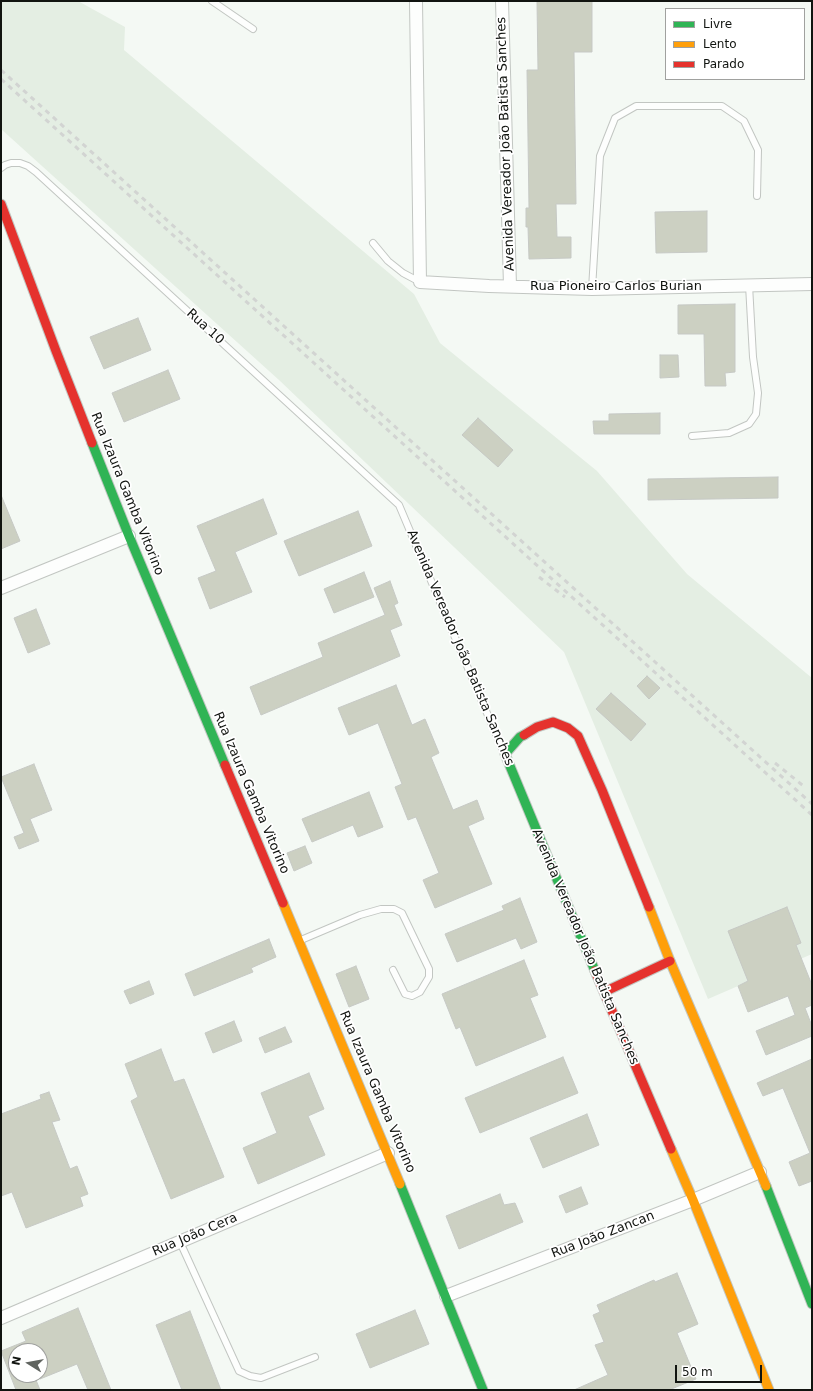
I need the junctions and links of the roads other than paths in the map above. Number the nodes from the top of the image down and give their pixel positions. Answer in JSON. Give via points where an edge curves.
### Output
{"nodes":[{"id":1,"x":212,"y":1,"type":"edge"},
{"id":2,"x":416,"y":1,"type":"edge"},
{"id":3,"x":502,"y":1,"type":"edge"},
{"id":4,"x":253,"y":29,"type":"dead end"},
{"id":5,"x":3,"y":166,"type":"edge"},
{"id":6,"x":757,"y":196,"type":"dead end"},
{"id":7,"x":1,"y":204,"type":"edge"},
{"id":8,"x":373,"y":243,"type":"dead end"},
{"id":9,"x":420,"y":282,"type":"junction"},
{"id":10,"x":812,"y":284,"type":"edge"},
{"id":11,"x":749,"y":285,"type":"junction"},
{"id":12,"x":510,"y":286,"type":"junction"},
{"id":13,"x":592,"y":289,"type":"junction"},
{"id":14,"x":692,"y":436,"type":"dead end"},
{"id":15,"x":399,"y":504,"type":"joint"},
{"id":16,"x":129,"y":536,"type":"junction"},
{"id":17,"x":1,"y":588,"type":"edge"},
{"id":18,"x":505,"y":754,"type":"junction"},
{"id":19,"x":299,"y":940,"type":"junction"},
{"id":20,"x":670,"y":961,"type":"junction"},
{"id":21,"x":393,"y":970,"type":"dead end"},
{"id":22,"x":604,"y":992,"type":"junction"},
{"id":23,"x":388,"y":1152,"type":"junction"},
{"id":24,"x":760,"y":1172,"type":"junction"},
{"id":25,"x":693,"y":1200,"type":"junction"},
{"id":26,"x":180,"y":1242,"type":"junction"},
{"id":27,"x":446,"y":1296,"type":"junction"},
{"id":28,"x":812,"y":1304,"type":"edge"},
{"id":29,"x":1,"y":1318,"type":"edge"},
{"id":30,"x":315,"y":1356,"type":"dead end"},
{"id":31,"x":483,"y":1390,"type":"edge"},
{"id":32,"x":769,"y":1390,"type":"edge"}],
"edges":[{"from":1,"to":4,"type":"lane"},
{"from":2,"to":9,"type":"street"},
{"from":3,"to":12,"type":"street","name":"Avenida Vereador João Batista Sanches"},
{"from":5,"to":15,"type":"lane","name":"Rua 10","via":[[20,163],[36,172]]},
{"from":6,"to":13,"type":"lane","via":[[758,150],[744,121],[722,106],[636,106],[615,118],[600,156]]},
{"from":7,"to":16,"type":"street","name":"Rua Izaura Gamba Vitorino"},
{"from":8,"to":9,"type":"lane","via":[[388,261]]},
{"from":9,"to":12,"type":"street","name":"Rua Pioneiro Carlos Burian"},
{"from":10,"to":11,"type":"street","name":"Rua Pioneiro Carlos Burian"},
{"from":11,"to":13,"type":"street","name":"Rua Pioneiro Carlos Burian"},
{"from":11,"to":14,"type":"lane","via":[[758,393],[756,414],[749,424],[728,433]]},
{"from":12,"to":13,"type":"street","name":"Rua Pioneiro Carlos Burian"},
{"from":15,"to":18,"type":"lane","name":"Avenida Vereador João Batista Sanches"},
{"from":16,"to":17,"type":"street"},
{"from":16,"to":19,"type":"street","name":"Rua Izaura Gamba Vitorino"},
{"from":18,"to":20,"type":"street","via":[[520,738],[537,727],[553,722],[568,728],[578,736]]},
{"from":18,"to":22,"type":"street","name":"Avenida Vereador João Batista Sanches"},
{"from":19,"to":21,"type":"lane","via":[[360,915],[381,909],[394,909],[402,913],[429,969],[429,977],[420,992],[412,996],[405,994]]},
{"from":19,"to":23,"type":"street","name":"Rua Izaura Gamba Vitorino"},
{"from":20,"to":22,"type":"street"},
{"from":20,"to":24,"type":"street"},
{"from":22,"to":25,"type":"street","name":"Avenida Vereador João Batista Sanches"},
{"from":23,"to":26,"type":"street","name":"Rua João Cera"},
{"from":23,"to":27,"type":"street","name":"Rua Izaura Gamba Vitorino"},
{"from":24,"to":25,"type":"street","name":"Rua João Zancan"},
{"from":24,"to":28,"type":"street"},
{"from":25,"to":27,"type":"street","name":"Rua João Zancan"},
{"from":25,"to":32,"type":"street","name":"Avenida Vereador João Batista Sanches"},
{"from":26,"to":29,"type":"street","name":"Rua João Cera"},
{"from":26,"to":30,"type":"lane","via":[[239,1371],[261,1378]]},
{"from":27,"to":31,"type":"street","name":"Rua Izaura Gamba Vitorino"}]}
